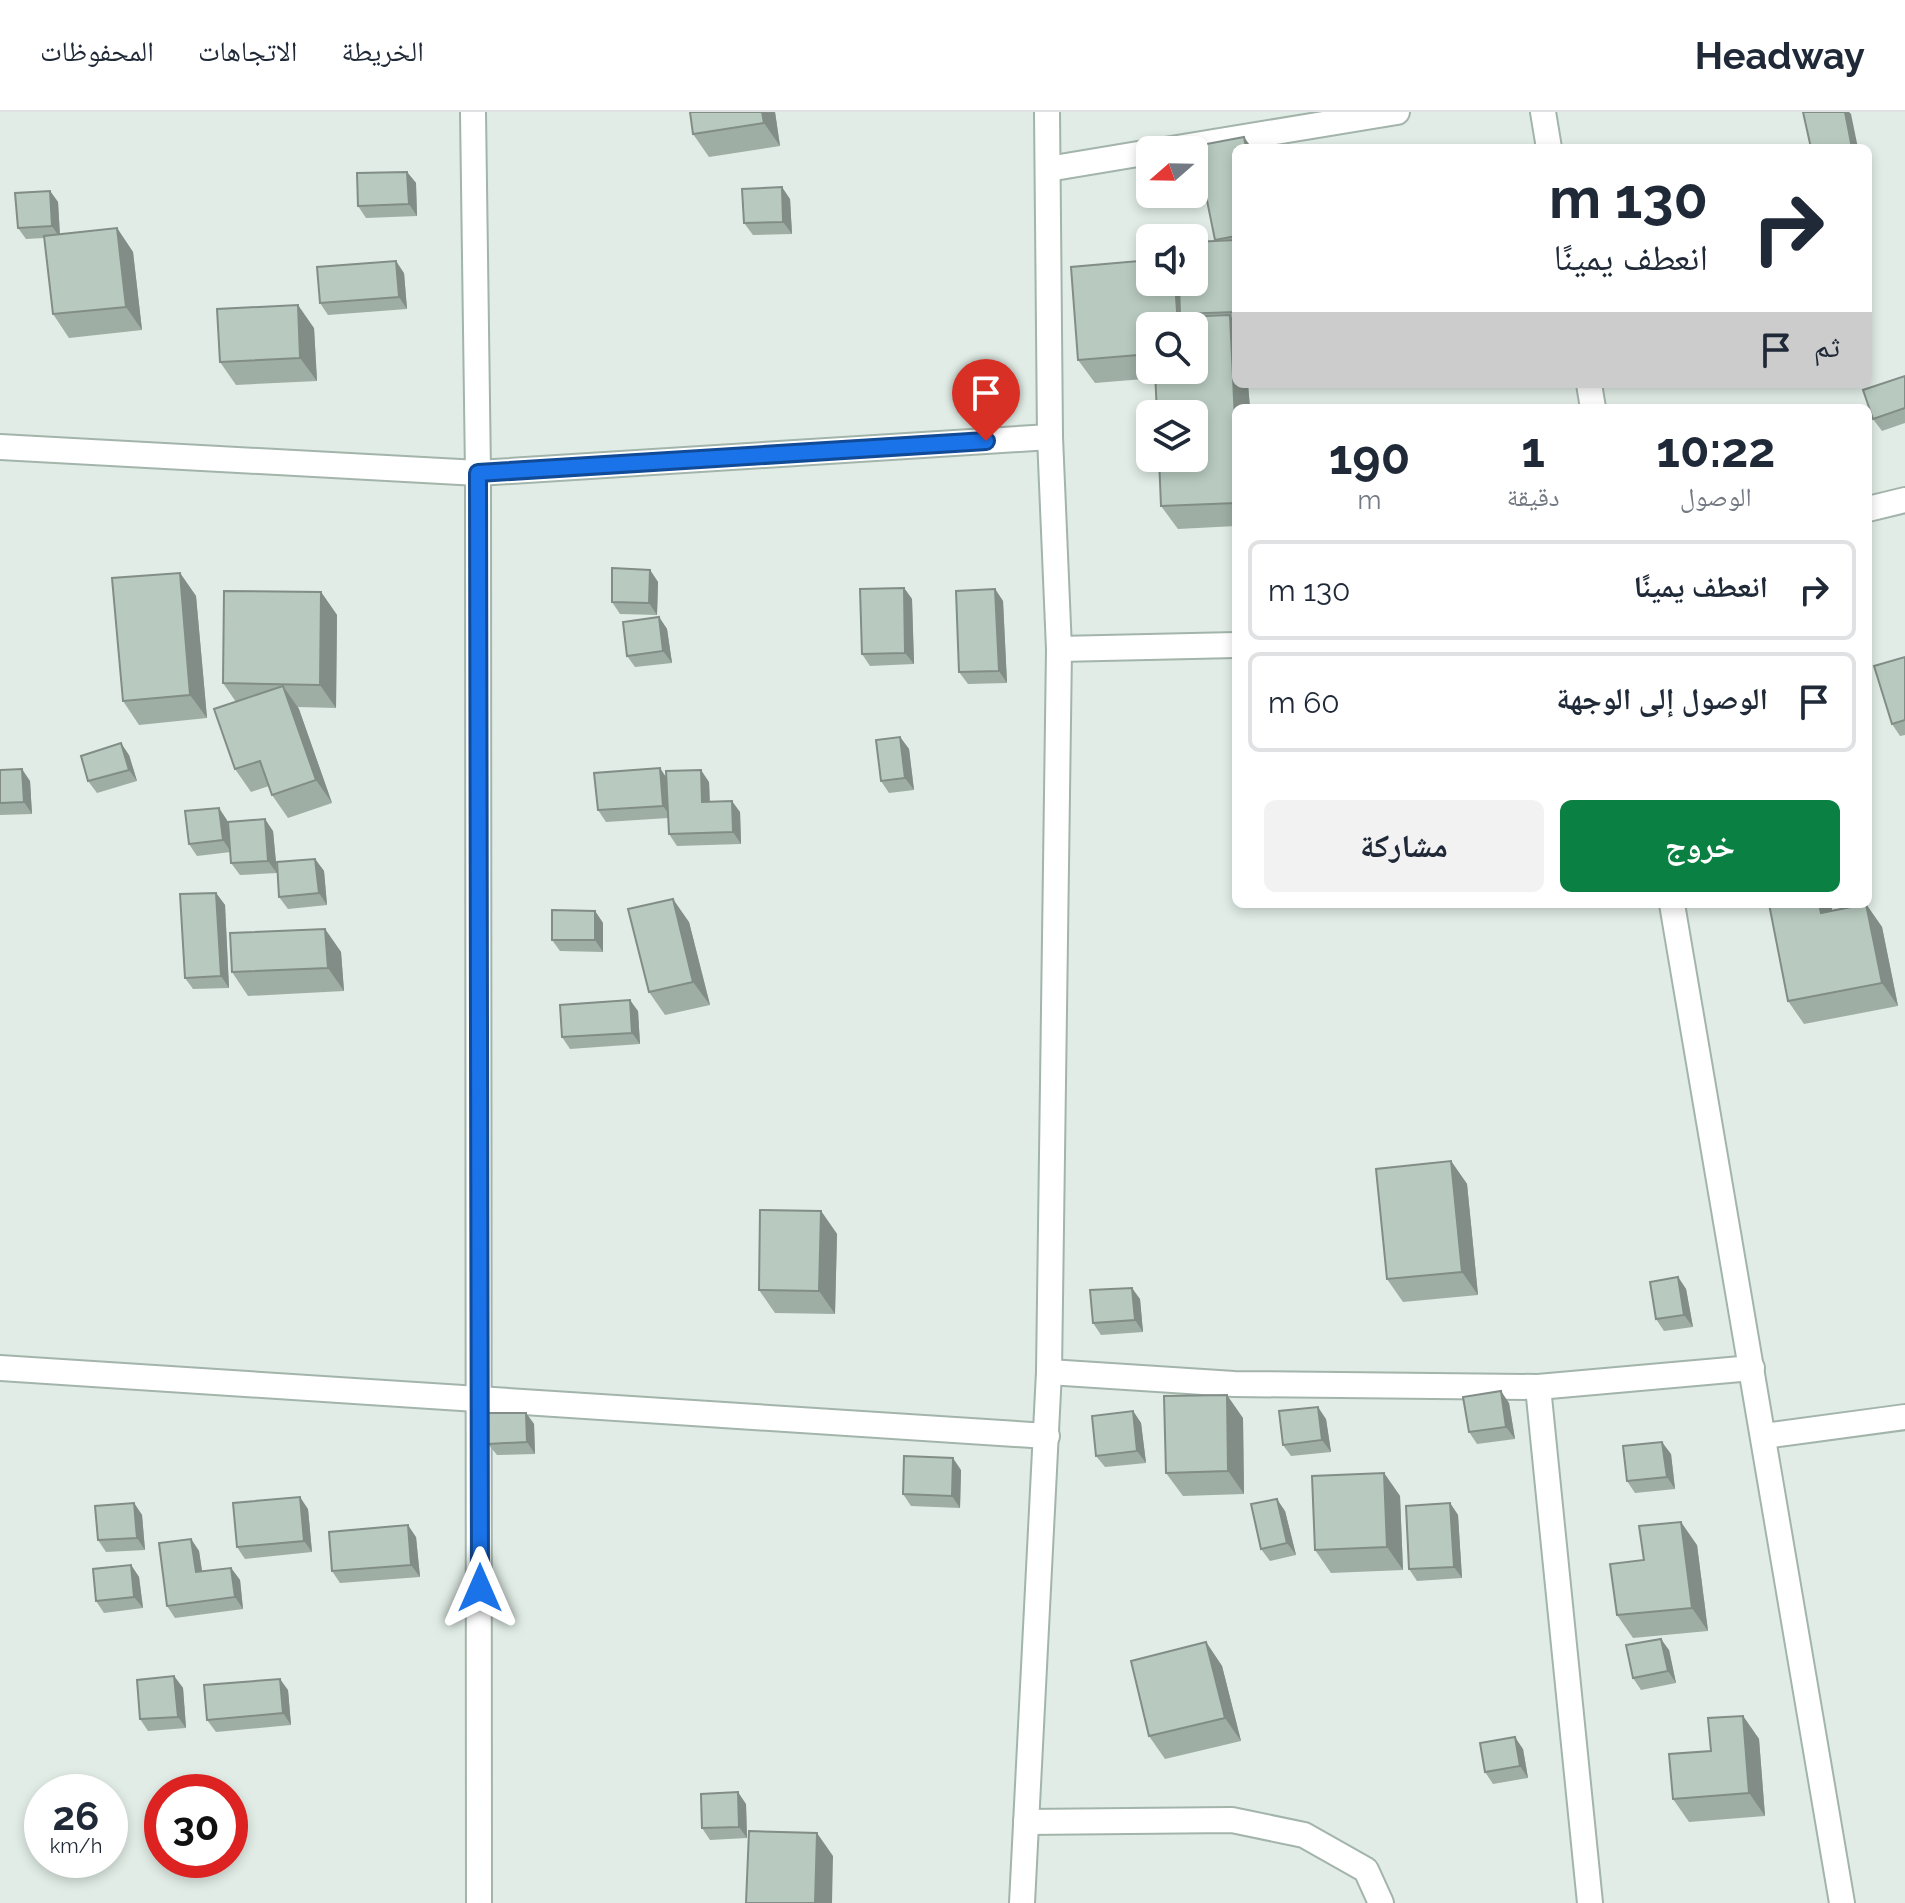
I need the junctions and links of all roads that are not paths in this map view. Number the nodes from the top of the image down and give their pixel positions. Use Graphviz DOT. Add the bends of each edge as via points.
graph roads {
  1 [pos="473,112"];
  2 [pos="1047,112"];
  3 [pos="1397,112"];
  4 [pos="1543,112"];
  5 [pos="1208,143"];
  6 [pos="1548,144"];
  7 [pos="1136,154"];
  8 [pos="1048,169"];
  9 [pos="1050,437"];
  10 [pos="0,447"];
  11 [pos="478,473"];
  12 [pos="1905,500"];
  13 [pos="1872,508"];
  14 [pos="1232,645"];
  15 [pos="1059,649"];
  16 [pos="1673,908"];
  17 [pos="0,1368"];
  18 [pos="1752,1368"];
  19 [pos="1049,1372"];
  20 [pos="1538,1387"];
  21 [pos="480,1400"];
  22 [pos="1905,1417"];
  23 [pos="1047,1436"];
  24 [pos="1764,1436"];
  25 [pos="1026,1822"];
  26 [pos="479,1903"];
  27 [pos="1022,1903"];
  28 [pos="1381,1903"];
  29 [pos="1590,1903"];
  30 [pos="1842,1903"];
  1 -- 11 [label="street"];
  2 -- 8 [label="street"];
  3 -- 5 [label="street"];
  4 -- 6 [label="street"];
  7 -- 8 [label="street"];
  8 -- 9 [label="street"];
  9 -- 11 [label="street"];
  9 -- 15 [label="street"];
  10 -- 11 [label="street"];
  11 -- 21 [label="street"];
  12 -- 13 [label="street"];
  14 -- 15 [label="street"];
  15 -- 19 [label="street"];
  16 -- 18 [label="street"];
  17 -- 21 [label="street"];
  18 -- 20 [label="street"];
  18 -- 24 [label="street"];
  19 -- 20 [label="street" via="1234,1384"];
  19 -- 23 [label="street"];
  20 -- 29 [label="street"];
  21 -- 23 [label="street"];
  21 -- 26 [label="street"];
  22 -- 24 [label="street"];
  23 -- 25 [label="street"];
  24 -- 30 [label="street"];
  25 -- 27 [label="street"];
  25 -- 28 [label="street" via="1232,1820 1304,1835 1366,1870"];
}
